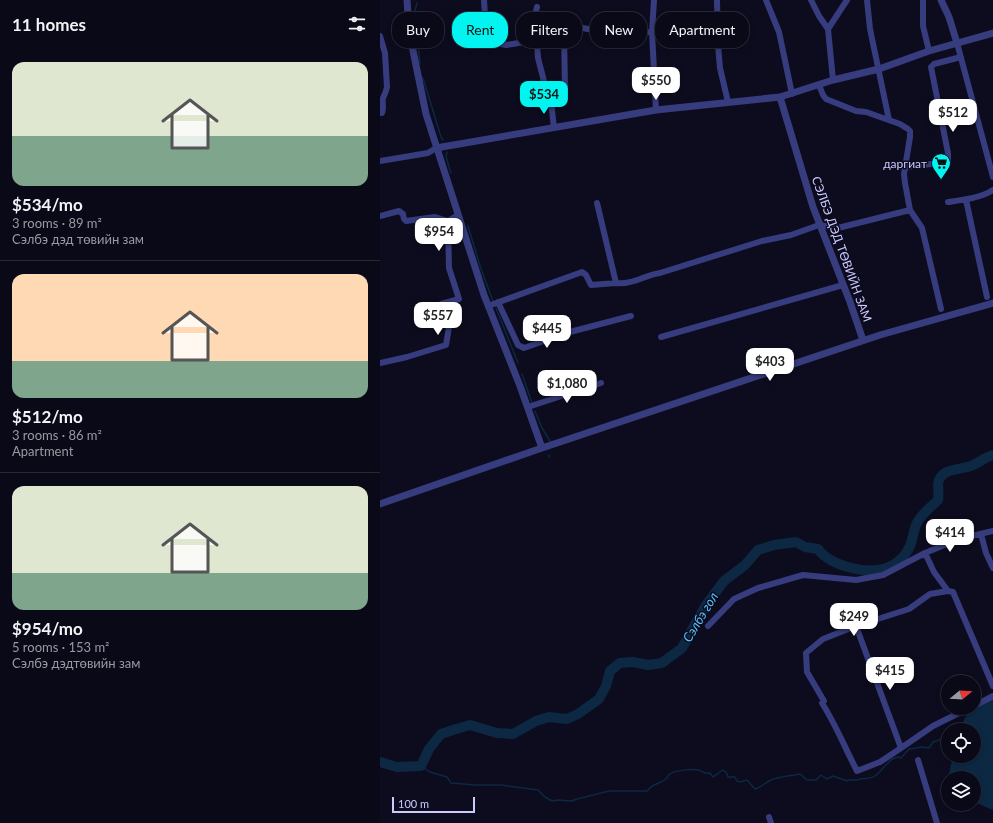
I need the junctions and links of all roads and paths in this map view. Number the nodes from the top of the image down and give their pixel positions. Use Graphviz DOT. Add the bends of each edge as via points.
graph roads {
  1 [pos="407,0"];
  2 [pos="484,0"];
  3 [pos="654,0"];
  4 [pos="717,0"];
  5 [pos="766,0"];
  6 [pos="811,0"];
  7 [pos="867,0"];
  8 [pos="923,0"];
  9 [pos="941,0"];
  10 [pos="844,1"];
  11 [pos="537,8"];
  12 [pos="536,12"];
  13 [pos="828,29"];
  14 [pos="652,32"];
  15 [pos="993,33"];
  16 [pos="380,36"];
  17 [pos="516,43"];
  18 [pos="957,44"];
  19 [pos="538,48"];
  20 [pos="929,51"];
  21 [pos="961,56"];
  22 [pos="879,68"];
  23 [pos="833,80"];
  24 [pos="819,85"];
  25 [pos="792,94"];
  26 [pos="780,97"];
  27 [pos="551,101"];
  28 [pos="728,102"];
  29 [pos="656,110"];
  30 [pos="380,113"];
  31 [pos="889,120"];
  32 [pos="554,128"];
  33 [pos="436,148"];
  34 [pos="380,161"];
  35 [pos="905,166"];
  36 [pos="993,177"];
  37 [pos="993,190"];
  38 [pos="966,200"];
  39 [pos="948,202"];
  40 [pos="597,203"];
  41 [pos="910,210"];
  42 [pos="458,215"];
  43 [pos="380,216"];
  44 [pos="448,221"];
  45 [pos="819,225"];
  46 [pos="616,283"];
  47 [pos="843,285"];
  48 [pos="987,297"];
  49 [pos="498,302"];
  50 [pos="993,303"];
  51 [pos="488,306"];
  52 [pos="940,309"];
  53 [pos="631,316"];
  54 [pos="661,337"];
  55 [pos="863,340"];
  56 [pos="380,363"];
  57 [pos="601,383"];
  58 [pos="528,408"];
  59 [pos="542,448"];
  60 [pos="380,504"];
  61 [pos="993,531"];
  62 [pos="981,534"];
  63 [pos="925,553"];
  64 [pos="993,568"];
  65 [pos="948,590"];
  66 [pos="708,626"];
  67 [pos="856,626"];
  68 [pos="993,686"];
  69 [pos="993,696"];
  70 [pos="981,702"];
  71 [pos="956,715"];
  72 [pos="901,748"];
  73 [pos="918,760"];
  74 [pos="937,823"];
  1 -- 33 [label="street" via="416,70"];
  2 -- 17 [label="street" via="489,36 495,43"];
  3 -- 14 [label="street"];
  4 -- 28 [label="street" via="720,68"];
  5 -- 25 [label="street" via="779,32"];
  6 -- 13 [label="street"];
  7 -- 22 [label="street"];
  8 -- 20 [label="street" via="923,26"];
  9 -- 18 [label="street"];
  10 -- 13 [label="street"];
  11 -- 12 [label="street"];
  13 -- 23 [label="street"];
  14 -- 27 [label="street" via="610,34 566,25 565,90"];
  14 -- 29 [label="street"];
  15 -- 18 [label="street"];
  16 -- 30 [label="street" via="385,53 387,87 383,100 384,109"];
  18 -- 20 [label="street"];
  18 -- 21 [label="street"];
  19 -- 27 [label="street" via="539,62"];
  20 -- 22 [label="street"];
  21 -- 35 [label="street" via="931,67 948,162"];
  21 -- 36 [label="street"];
  22 -- 23 [label="street"];
  22 -- 31 [label="street"];
  23 -- 24 [label="street"];
  24 -- 25 [label="street"];
  24 -- 31 [label="street" via="826,99"];
  25 -- 26 [label="street"];
  26 -- 28 [label="street"];
  26 -- 45 [label="street, СЭЛБЭ ДЭД ТӨВИЙН ЗАМ"];
  27 -- 32 [label="street"];
  28 -- 29 [label="street"];
  29 -- 32 [label="street"];
  31 -- 35 [label="street" via="910,131"];
  32 -- 33 [label="street"];
  33 -- 34 [label="street" via="428,153"];
  33 -- 42 [label="street"];
  35 -- 41 [label="street" via="904,183"];
  37 -- 38 [label="street"];
  38 -- 39 [label="street"];
  38 -- 48 [label="street"];
  40 -- 46 [label="street"];
  41 -- 45 [label="street" via="838,228"];
  41 -- 52 [label="street" via="922,228"];
  42 -- 44 [label="street"];
  42 -- 51 [label="street"];
  43 -- 44 [label="street" via="399,211 406,221 435,217"];
  44 -- 56 [label="street" via="449,268 459,299 442,304 449,328 446,345"];
  45 -- 46 [label="street" via="633,282"];
  45 -- 47 [label="street, СЭЛБЭ ДЭД ТӨВИЙН ЗАМ"];
  46 -- 49 [label="street" via="591,285 582,272"];
  47 -- 54 [label="street"];
  47 -- 55 [label="street, СЭЛБЭ ДЭД ТӨВИЙН ЗАМ"];
  49 -- 51 [label="street"];
  49 -- 53 [label="street" via="518,345 524,348 566,333"];
  50 -- 55 [label="street, СЭЛБЭ ДЭД ТӨВИЙН ЗАМ"];
  51 -- 58 [label="street"];
  55 -- 59 [label="street, СЭЛБЭ ДЭД ТӨВИЙН ЗАМ"];
  57 -- 58 [label="street"];
  58 -- 59 [label="street"];
  59 -- 60 [label="street, СЭЛБЭ ДЭД ТӨВИЙН ЗАМ"];
  61 -- 62 [label="street"];
  62 -- 63 [label="street" via="959,539"];
  62 -- 64 [label="street"];
  63 -- 65 [label="street" via="934,572"];
  63 -- 66 [label="street" via="883,575 856,580 803,575 758,588 734,599"];
  65 -- 67 [label="street" via="930,594 908,610"];
  65 -- 68 [label="street" via="953,592"];
  67 -- 72 [label="street"];
  67 -- 72 [label="street" via="823,639 806,654 807,672 824,701 822,703 857,771 880,762"];
  69 -- 70 [label="street"];
  71 -- 72 [label="street" via="933,726"];
  73 -- 74 [label="street"];
}
